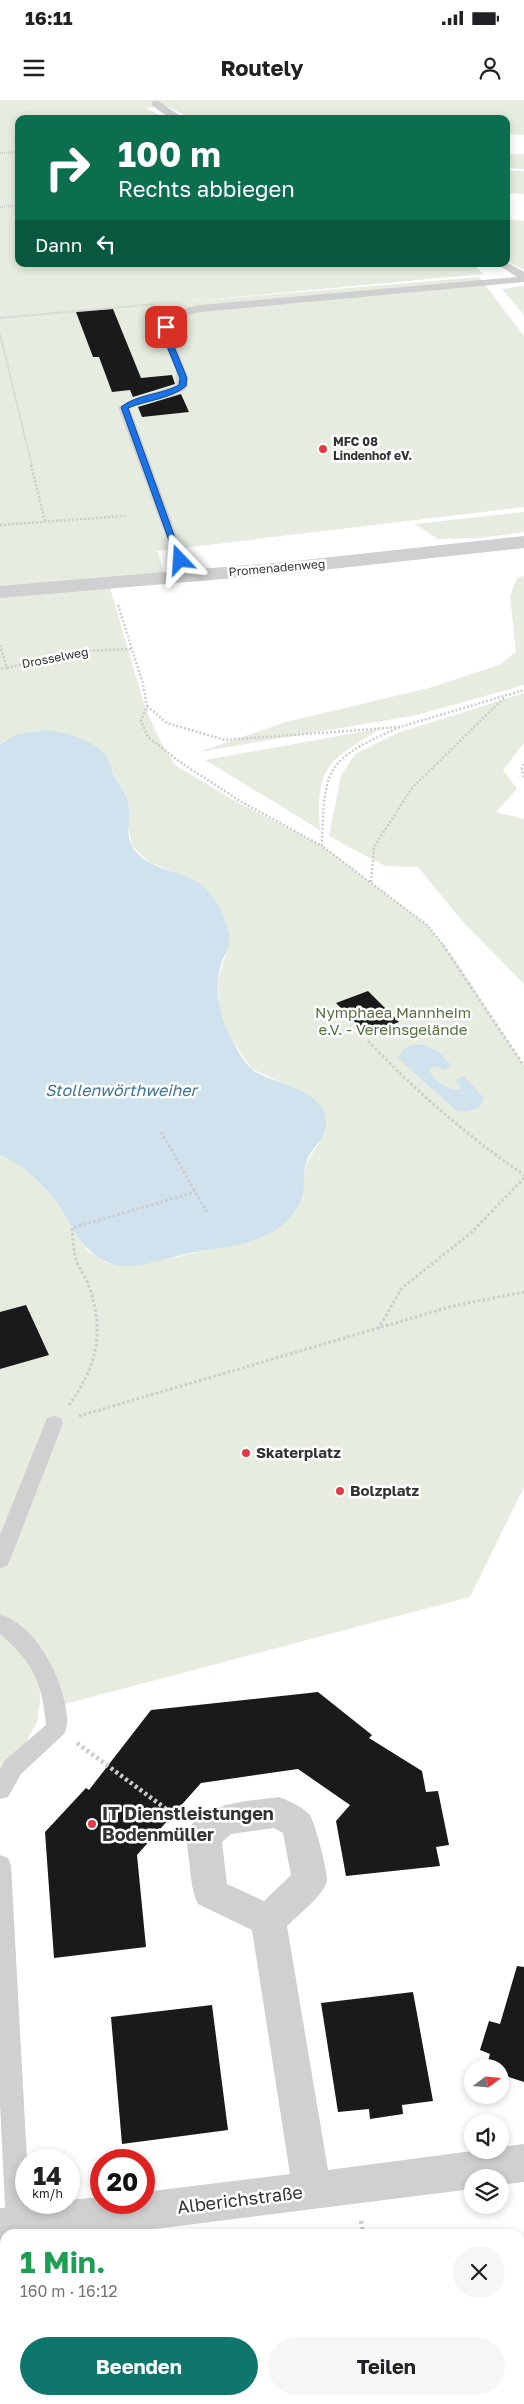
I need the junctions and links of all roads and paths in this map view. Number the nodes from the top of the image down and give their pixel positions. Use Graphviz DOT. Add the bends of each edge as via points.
graph roads {
  1 [pos="155,103"];
  2 [pos="172,115"];
  3 [pos="15,152"];
  4 [pos="0,153"];
  5 [pos="15,206"];
  6 [pos="0,207"];
  7 [pos="507,267"];
  8 [pos="524,277"];
  9 [pos="0,334"];
  10 [pos="125,516"];
  11 [pos="45,521"];
  12 [pos="0,526"];
  13 [pos="524,542"];
  14 [pos="186,577"];
  15 [pos="111,583"];
  16 [pos="0,592"];
  17 [pos="0,645"];
  18 [pos="133,648"];
  19 [pos="7,668"];
  20 [pos="0,669"];
  21 [pos="524,690"];
  22 [pos="505,697"];
  23 [pos="147,706"];
  24 [pos="400,727"];
  25 [pos="524,764"];
  26 [pos="524,779"];
  27 [pos="322,846"];
  28 [pos="371,882"];
  29 [pos="368,1041"];
  30 [pos="524,1066"];
  31 [pos="161,1132"];
  32 [pos="524,1177"];
  33 [pos="195,1192"];
  34 [pos="208,1214"];
  35 [pos="524,1292"];
  36 [pos="378,1330"];
  37 [pos="54,1423"];
  38 [pos="0,1560"];
  39 [pos="0,1622"];
  40 [pos="57,1728"];
  41 [pos="6,1768"];
  42 [pos="0,1790"];
  43 [pos="204,1836"];
  44 [pos="0,1865"];
  45 [pos="268,1920"];
  46 [pos="524,2163"];
  47 [pos="312,2192"];
  48 [pos="6,2228"];
  1 -- 2 [label="lane"];
  3 -- 4 [label="path"];
  5 -- 6 [label="path"];
  7 -- 8 [label="lane"];
  8 -- 14 [label="lane" via="217,307 192,310 174,317 165,332 181,370 183,386 124,407"];
  9 -- 11 [label="path"];
  10 -- 11 [label="path"];
  11 -- 12 [label="path"];
  13 -- 14 [label="street, Promenadenweg"];
  14 -- 15 [label="street, Promenadenweg"];
  15 -- 16 [label="street, Promenadenweg"];
  15 -- 18 [label="path"];
  17 -- 19 [label="path, Drosselweg"];
  18 -- 19 [label="path, Drosselweg" via="77,651"];
  18 -- 23 [label="path"];
  19 -- 20 [label="path, Drosselweg"];
  21 -- 22 [label="path"];
  22 -- 24 [label="path"];
  22 -- 28 [label="path" via="412,788 374,848"];
  23 -- 24 [label="path" via="167,723 225,740"];
  23 -- 27 [label="path" via="140,721 148,737 240,801"];
  24 -- 27 [label="path" via="339,760 328,782"];
  25 -- 26 [label="path"];
  27 -- 28 [label="path"];
  28 -- 30 [label="path" via="427,925 453,957"];
  29 -- 32 [label="path" via="413,1088"];
  31 -- 33 [label="path"];
  32 -- 36 [label="path" via="472,1232 402,1288"];
  33 -- 34 [label="path"];
  33 -- 37 [label="path" via="72,1228 75,1255 94,1305 96,1352 92,1371 81,1390"];
  35 -- 36 [label="path" via="453,1306"];
  36 -- 37 [label="path"];
  37 -- 38 [label="lane"];
  39 -- 40 [label="lane" via="32,1650 48,1675"];
  40 -- 41 [label="lane"];
  40 -- 43 [label="path"];
  41 -- 42 [label="lane"];
  43 -- 45 [label="street" via="210,1893"];
  43 -- 45 [label="street" via="223,1820 279,1812 298,1825 310,1880"];
  44 -- 48 [label="lane"];
  45 -- 47 [label="street, Alberichstraße"];
  46 -- 47 [label="street, Alberichstraße"];
  47 -- 48 [label="street, Alberichstraße"];
}
